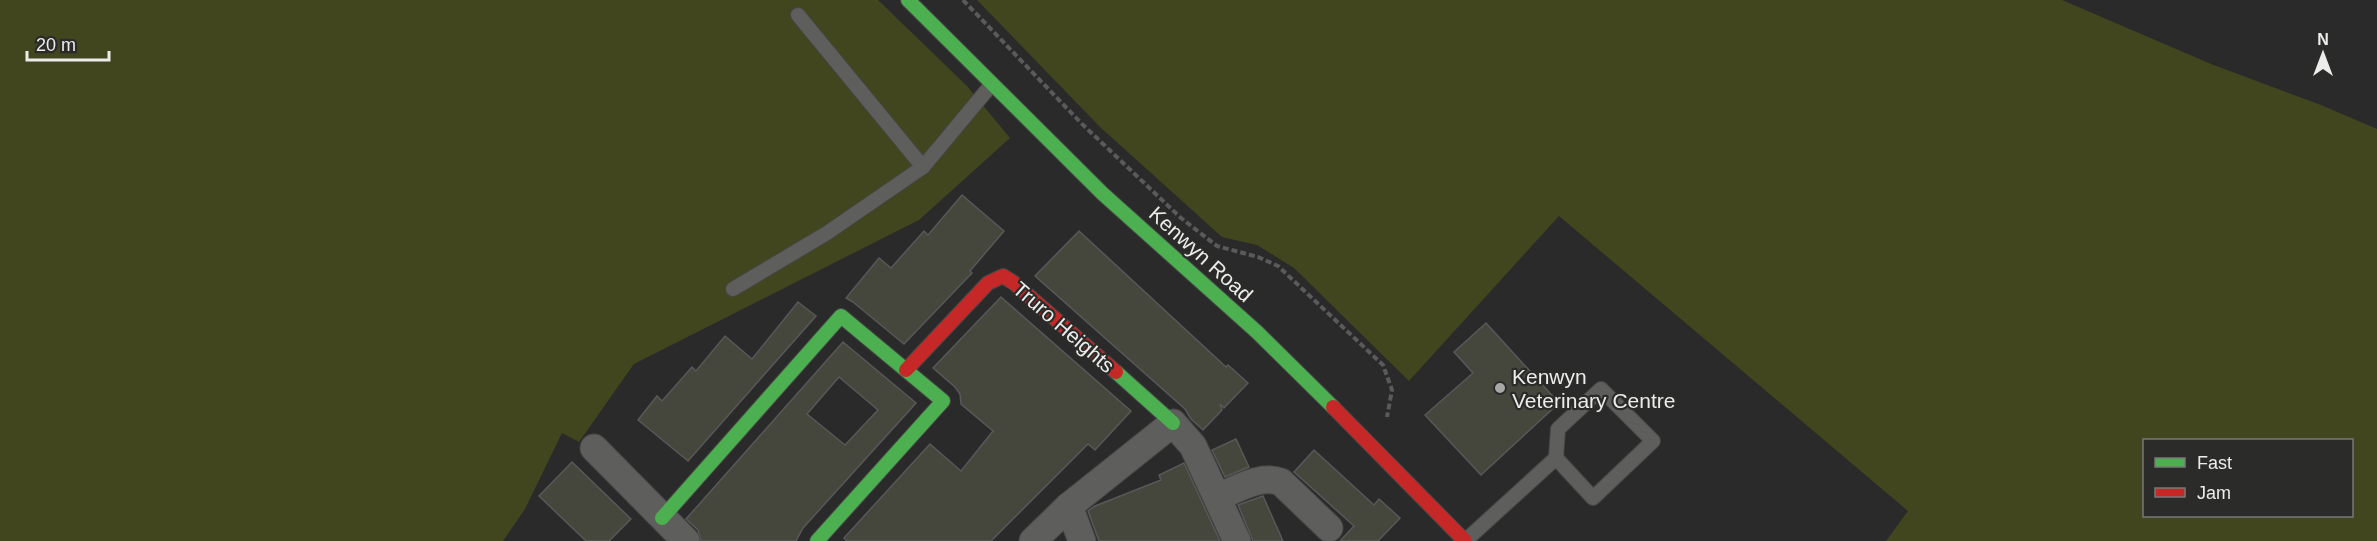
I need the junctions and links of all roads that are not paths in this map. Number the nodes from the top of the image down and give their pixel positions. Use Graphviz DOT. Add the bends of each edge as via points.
graph roads {
  1 [pos="908,0"];
  2 [pos="798,15"];
  3 [pos="992,84"];
  4 [pos="923,167"];
  5 [pos="733,289"];
  6 [pos="906,370"];
  7 [pos="1173,423"];
  8 [pos="594,448"];
  9 [pos="1556,458"];
  10 [pos="1218,498"];
  11 [pos="1069,506"];
  12 [pos="662,518"];
  13 [pos="1329,528"];
  14 [pos="1040,539"];
  15 [pos="686,541"];
  16 [pos="817,541"];
  17 [pos="1082,541"];
  18 [pos="1237,541"];
  19 [pos="1465,541"];
  1 -- 3 [label="street, Kenwyn Road"];
  2 -- 4 [label="lane"];
  3 -- 4 [label="lane"];
  3 -- 19 [label="street, Kenwyn Road" via="1103,194 1257,332"];
  4 -- 5 [label="lane" via="827,233"];
  6 -- 7 [label="street, Truro Heights" via="988,283 1003,276"];
  6 -- 12 [label="street" via="841,316"];
  6 -- 16 [label="street" via="943,401"];
  7 -- 10 [label="street, Truro Heights" via="1193,446"];
  7 -- 11 [label="street"];
  8 -- 12 [label="street"];
  9 -- 9 [label="lane" via="1558,429 1601,389 1653,441 1593,498"];
  9 -- 19 [label="lane"];
  10 -- 13 [label="street" via="1272,478"];
  10 -- 18 [label="street, Truro Heights"];
  11 -- 14 [label="street"];
  11 -- 17 [label="street"];
  12 -- 15 [label="street"];
}
